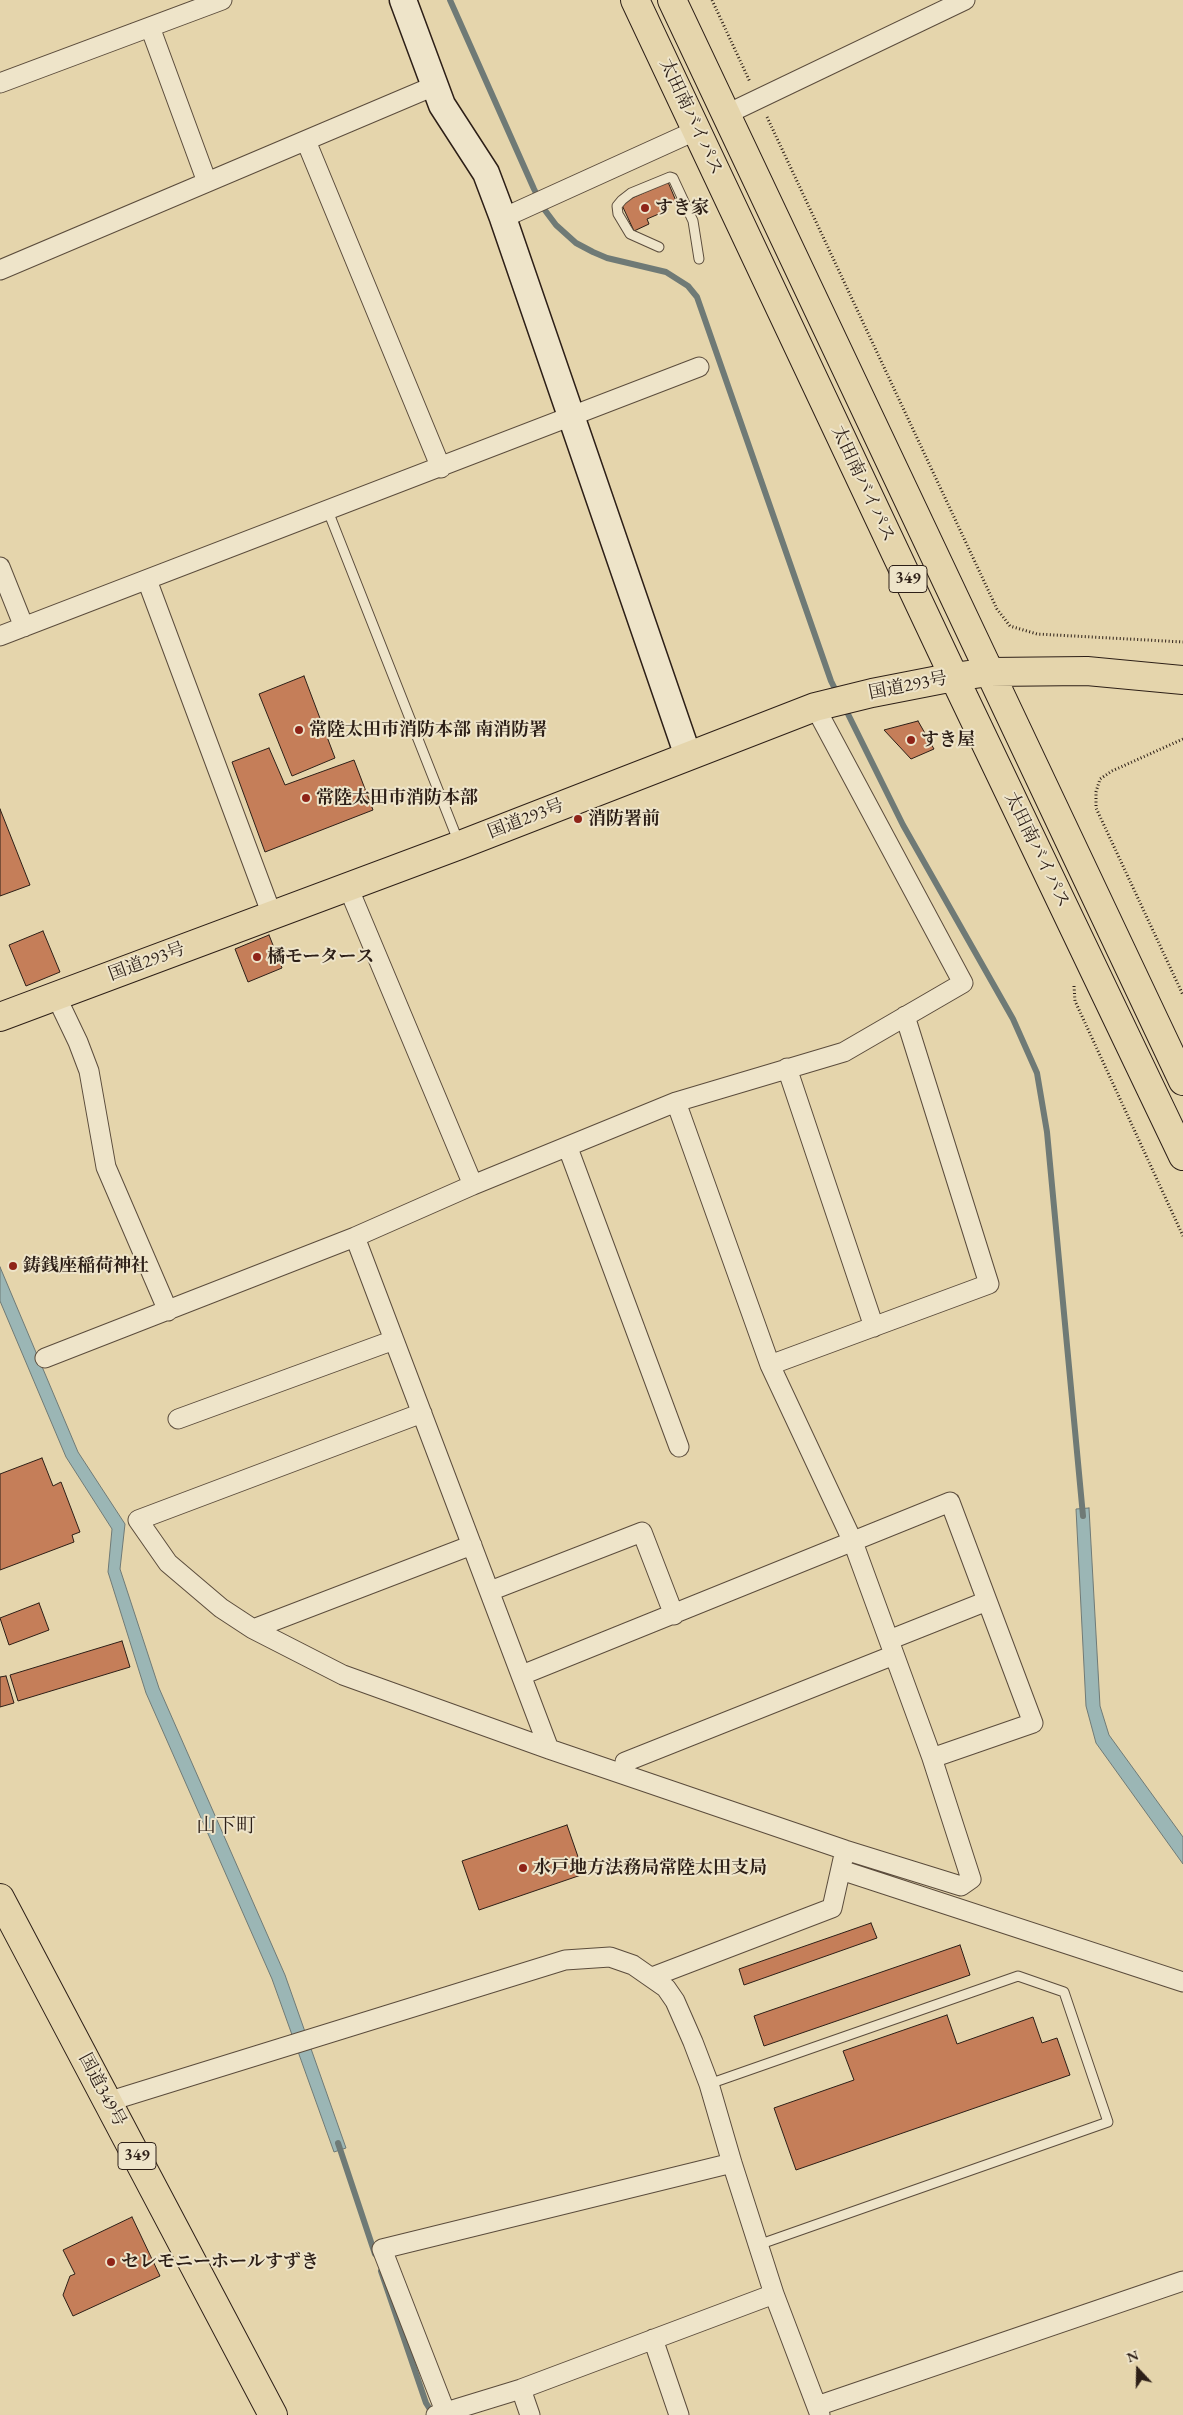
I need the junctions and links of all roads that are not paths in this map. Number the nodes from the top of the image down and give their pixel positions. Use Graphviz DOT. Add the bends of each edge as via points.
graph roads {
  1 [pos="222,0"];
  2 [pos="403,0"];
  3 [pos="635,0"];
  4 [pos="672,0"];
  5 [pos="965,0"];
  6 [pos="150,27"];
  7 [pos="0,83"];
  8 [pos="434,86"];
  9 [pos="727,114"];
  10 [pos="697,130"];
  11 [pos="306,141"];
  12 [pos="207,182"];
  13 [pos="504,218"];
  14 [pos="659,247"];
  15 [pos="699,259"];
  16 [pos="0,270"];
  17 [pos="700,367"];
  18 [pos="571,418"];
  19 [pos="440,468"];
  20 [pos="328,511"];
  21 [pos="0,566"];
  22 [pos="147,580"];
  23 [pos="24,627"];
  24 [pos="0,636"];
  25 [pos="989,672"];
  26 [pos="954,677"];
  27 [pos="1183,680"];
  28 [pos="815,707"];
  29 [pos="688,756"];
  30 [pos="460,845"];
  31 [pos="348,887"];
  32 [pos="272,915"];
  33 [pos="56,996"];
  34 [pos="0,1016"];
  35 [pos="905,1016"];
  36 [pos="788,1068"];
  37 [pos="1183,1081"];
  38 [pos="676,1102"];
  39 [pos="568,1148"];
  40 [pos="1183,1156"];
  41 [pos="473,1185"];
  42 [pos="355,1238"];
  43 [pos="168,1311"];
  44 [pos="874,1327"];
  45 [pos="394,1340"];
  46 [pos="45,1358"];
  47 [pos="770,1365"];
  48 [pos="422,1413"];
  49 [pos="178,1419"];
  50 [pos="679,1447"];
  51 [pos="853,1542"];
  52 [pos="472,1546"];
  53 [pos="490,1590"];
  54 [pos="987,1601"];
  55 [pos="674,1615"];
  56 [pos="253,1629"];
  57 [pos="891,1648"];
  58 [pos="522,1675"];
  59 [pos="549,1749"];
  60 [pos="932,1758"];
  61 [pos="624,1774"];
  62 [pos="845,1850"];
  63 [pos="841,1870"];
  64 [pos="0,1898"];
  65 [pos="652,1977"];
  66 [pos="1183,1982"];
  67 [pos="709,2084"];
  68 [pos="108,2102"];
  69 [pos="732,2162"];
  70 [pos="758,2245"];
  71 [pos="1183,2281"];
  72 [pos="774,2294"];
  73 [pos="653,2339"];
  74 [pos="521,2388"];
  75 [pos="819,2410"];
  76 [pos="440,2413"];
  77 [pos="273,2415"];
  78 [pos="530,2415"];
  79 [pos="679,2415"];
  1 -- 6 [label="street"];
  2 -- 8 [label="street"];
  3 -- 10 [label="highway, 太田南バイパス / 349"];
  4 -- 9 [label="highway, 太田南バイパス / 349"];
  5 -- 9 [label="street"];
  6 -- 7 [label="street"];
  6 -- 12 [label="street"];
  8 -- 11 [label="street"];
  8 -- 13 [label="street" via="442,105 486,173"];
  9 -- 25 [label="highway, 太田南バイパス / 349"];
  10 -- 13 [label="street"];
  10 -- 26 [label="highway, 太田南バイパス / 349"];
  11 -- 12 [label="street"];
  11 -- 19 [label="street"];
  12 -- 16 [label="street"];
  13 -- 18 [label="street"];
  14 -- 15 [label="lane" via="630,234 617,206 631,193 670,177 674,178 692,222"];
  17 -- 18 [label="street"];
  18 -- 19 [label="street"];
  18 -- 29 [label="street"];
  19 -- 20 [label="street"];
  20 -- 22 [label="street"];
  20 -- 30 [label="lane"];
  21 -- 23 [label="street"];
  22 -- 23 [label="street"];
  22 -- 32 [label="street"];
  23 -- 24 [label="street"];
  25 -- 26 [label="highway, 国道293号"];
  25 -- 27 [label="highway, 国道293号" via="1086,671"];
  25 -- 37 [label="highway, 太田南バイパス / 349"];
  26 -- 28 [label="highway, 国道293号" via="872,692"];
  26 -- 40 [label="highway, 太田南バイパス / 349"];
  28 -- 29 [label="highway, 国道293号"];
  28 -- 35 [label="street" via="964,983"];
  29 -- 30 [label="highway, 国道293号"];
  30 -- 31 [label="highway, 国道293号"];
  31 -- 32 [label="highway, 国道293号"];
  31 -- 41 [label="street"];
  32 -- 33 [label="highway, 国道293号"];
  33 -- 34 [label="highway, 国道293号"];
  33 -- 43 [label="street" via="89,1071 106,1167"];
  35 -- 36 [label="street" via="844,1052"];
  35 -- 44 [label="street" via="989,1284"];
  36 -- 38 [label="street"];
  36 -- 44 [label="street"];
  38 -- 39 [label="street"];
  38 -- 47 [label="street"];
  39 -- 41 [label="street"];
  39 -- 50 [label="street"];
  41 -- 42 [label="street"];
  42 -- 43 [label="street"];
  42 -- 45 [label="street"];
  43 -- 46 [label="street"];
  44 -- 47 [label="street"];
  45 -- 48 [label="street"];
  45 -- 49 [label="street"];
  47 -- 51 [label="street"];
  48 -- 52 [label="street"];
  48 -- 56 [label="street" via="138,1520 168,1563 221,1608"];
  51 -- 54 [label="street" via="950,1502"];
  51 -- 55 [label="street"];
  51 -- 57 [label="street"];
  52 -- 53 [label="street"];
  52 -- 56 [label="street"];
  53 -- 55 [label="street" via="642,1532"];
  53 -- 58 [label="street"];
  54 -- 57 [label="street"];
  54 -- 60 [label="street" via="1033,1723"];
  55 -- 58 [label="street"];
  56 -- 59 [label="street" via="343,1675"];
  57 -- 60 [label="street"];
  57 -- 61 [label="street" via="625,1762"];
  58 -- 59 [label="street"];
  59 -- 61 [label="street"];
  60 -- 62 [label="street" via="971,1879 960,1886"];
  61 -- 62 [label="street"];
  62 -- 63 [label="street"];
  63 -- 65 [label="street" via="832,1908"];
  63 -- 66 [label="street"];
  64 -- 68 [label="highway, 国道349号 / 349"];
  65 -- 67 [label="street" via="675,2001"];
  65 -- 68 [label="street" via="633,1965 610,1957 565,1960"];
  67 -- 69 [label="street"];
  67 -- 70 [label="lane" via="1018,1976 1064,1992 1108,2122"];
  68 -- 77 [label="highway, 国道349号 / 349"];
  69 -- 70 [label="street"];
  69 -- 76 [label="street" via="382,2249"];
  70 -- 72 [label="street"];
  71 -- 75 [label="street"];
  72 -- 73 [label="street"];
  72 -- 75 [label="street"];
  73 -- 74 [label="street"];
  73 -- 79 [label="street"];
  74 -- 76 [label="street"];
  74 -- 78 [label="street"];
}
